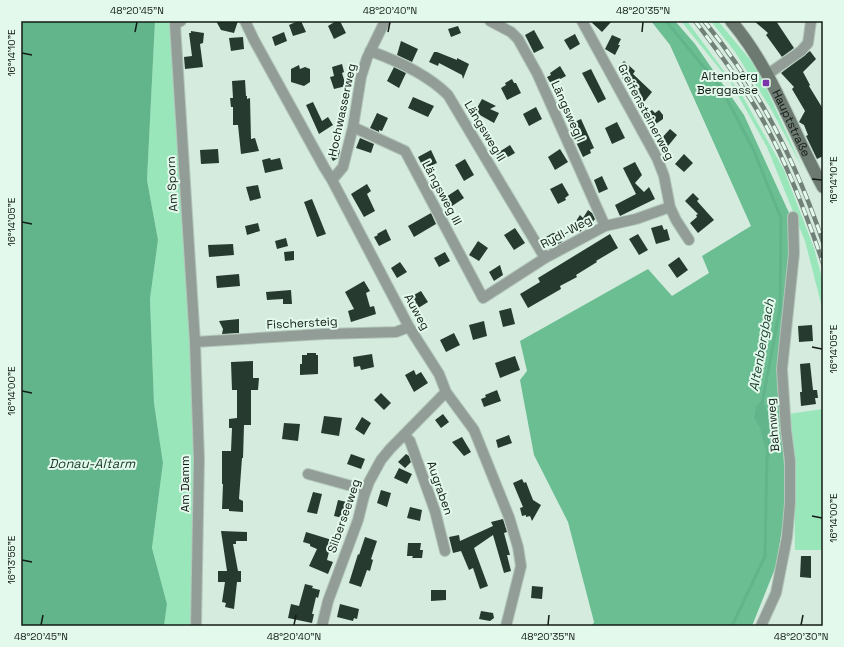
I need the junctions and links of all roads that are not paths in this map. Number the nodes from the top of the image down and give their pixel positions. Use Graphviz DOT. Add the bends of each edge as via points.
graph roads {
  1 [pos="245,21"];
  2 [pos="385,21"];
  3 [pos="490,21"];
  4 [pos="582,21"];
  5 [pos="731,21"];
  6 [pos="811,21"];
  7 [pos="178,22"];
  8 [pos="370,51"];
  9 [pos="768,74"];
  10 [pos="353,127"];
  11 [pos="332,180"];
  12 [pos="823,187"];
  13 [pos="670,207"];
  14 [pos="793,217"];
  15 [pos="605,226"];
  16 [pos="689,240"];
  17 [pos="545,258"];
  18 [pos="483,298"];
  19 [pos="409,327"];
  20 [pos="195,342"];
  21 [pos="446,392"];
  22 [pos="404,435"];
  23 [pos="308,474"];
  24 [pos="366,490"];
  25 [pos="445,551"];
  26 [pos="196,626"];
  27 [pos="322,626"];
  28 [pos="506,626"];
  29 [pos="761,626"];
  1 -- 11 [label="street, Auweg"];
  2 -- 8 [label="street, Hochwasserweg"];
  3 -- 15 [label="street, Längsweg I" via="511,32 522,46 537,73"];
  4 -- 13 [label="street, Greifensteinerweg" via="657,158 664,176"];
  5 -- 9 [label="main road, Hauptstraße"];
  6 -- 9 [label="street" via="808,43 801,51"];
  7 -- 20 [label="street, Am Sporn"];
  8 -- 10 [label="street, Hochwasserweg" via="361,77"];
  8 -- 17 [label="street, Längsweg II" via="388,57 426,77 448,95"];
  9 -- 12 [label="main road, Hauptstraße" via="808,161"];
  10 -- 11 [label="street, Hochwasserweg" via="344,166"];
  10 -- 18 [label="street, Längsweg III" via="405,151"];
  11 -- 19 [label="street, Auweg"];
  13 -- 15 [label="street, Rydl-Weg"];
  13 -- 16 [label="street, Greifensteinerweg"];
  14 -- 29 [label="street, Bahnweg" via="794,254 782,369 790,461 790,503 787,537 776,593"];
  15 -- 17 [label="street, Rydl-Weg"];
  17 -- 18 [label="street, Rydl-Weg"];
  19 -- 20 [label="street, Fischersteig" via="396,332"];
  19 -- 21 [label="street, Auweg" via="439,374"];
  20 -- 26 [label="street, Am Damm" via="199,459"];
  21 -- 22 [label="street, Silberseeweg"];
  21 -- 28 [label="street, Auweg" via="474,430 509,517 518,547 521,566"];
  22 -- 24 [label="street, Silberseeweg" via="381,460"];
  22 -- 25 [label="street, Augraben" via="410,441 435,511"];
  23 -- 24 [label="street"];
  24 -- 27 [label="street, Silberseeweg"];
}
